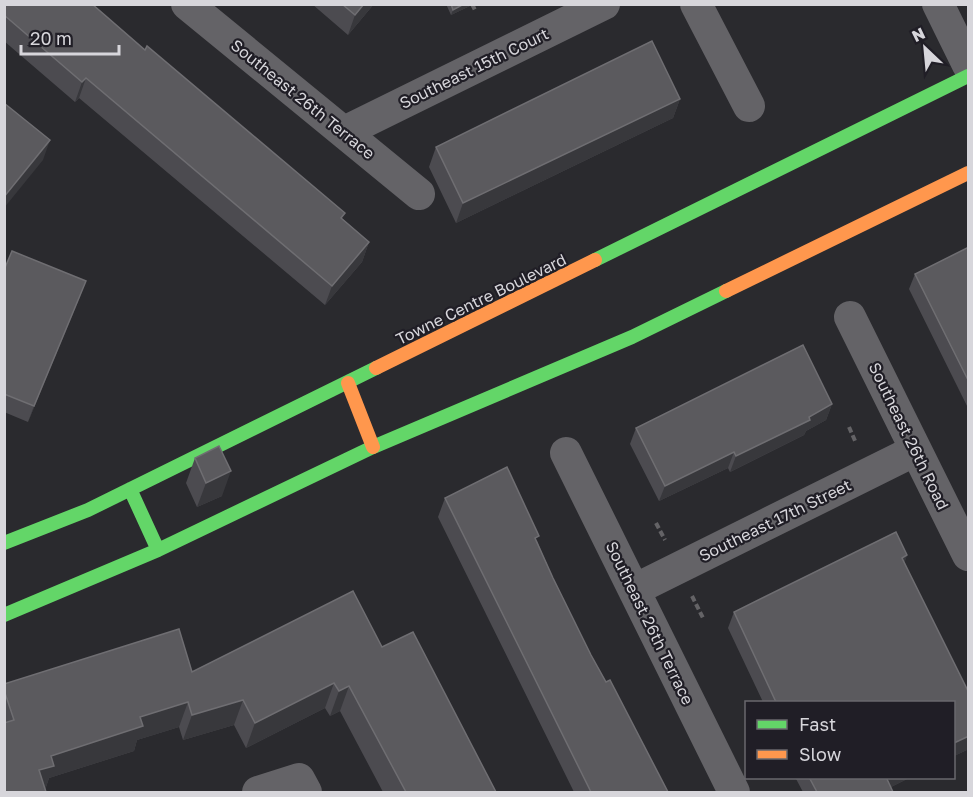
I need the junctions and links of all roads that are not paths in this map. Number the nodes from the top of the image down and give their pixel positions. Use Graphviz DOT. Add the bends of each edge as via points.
graph roads {
  1 [pos="187,4"];
  2 [pos="604,4"];
  3 [pos="696,4"];
  4 [pos="938,4"];
  5 [pos="969,65"];
  6 [pos="969,76"];
  7 [pos="749,106"];
  8 [pos="344,132"];
  9 [pos="969,173"];
  10 [pos="419,194"];
  11 [pos="850,317"];
  12 [pos="348,383"];
  13 [pos="373,447"];
  14 [pos="916,450"];
  15 [pos="566,453"];
  16 [pos="130,489"];
  17 [pos="4,543"];
  18 [pos="966,543"];
  19 [pos="158,550"];
  20 [pos="634,590"];
  21 [pos="4,615"];
  22 [pos="258,792"];
  23 [pos="306,792"];
  24 [pos="734,792"];
  1 -- 8 [label="street, Southeast 26th Terrace"];
  2 -- 8 [label="street, Southeast 15th Court"];
  3 -- 7 [label="street"];
  4 -- 5 [label="street"];
  6 -- 12 [label="street, Towne Centre Boulevard"];
  8 -- 10 [label="street, Southeast 26th Terrace"];
  9 -- 13 [label="street" via="632,337"];
  11 -- 14 [label="street, Southeast 26th Road"];
  12 -- 13 [label="street"];
  12 -- 16 [label="street, Towne Centre Boulevard"];
  13 -- 19 [label="street"];
  14 -- 18 [label="street, Southeast 26th Road"];
  14 -- 20 [label="street, Southeast 17th Street"];
  15 -- 20 [label="street, Southeast 26th Terrace"];
  16 -- 17 [label="street, Towne Centre Boulevard"];
  16 -- 19 [label="street"];
  19 -- 21 [label="street"];
  20 -- 24 [label="street, Southeast 26th Terrace"];
  22 -- 23 [label="street" via="299,779"];
}
